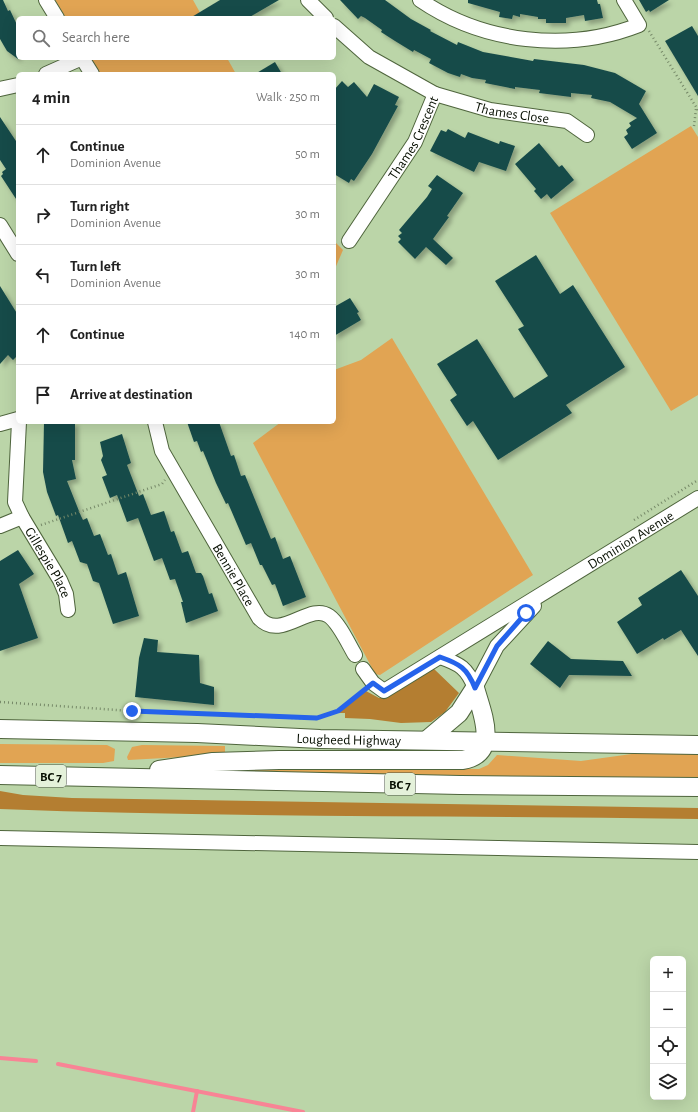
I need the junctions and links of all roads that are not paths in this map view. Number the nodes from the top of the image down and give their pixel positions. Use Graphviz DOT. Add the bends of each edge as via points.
graph roads {
  1 [pos="46,0"];
  2 [pos="308,0"];
  3 [pos="420,0"];
  4 [pos="624,0"];
  5 [pos="56,16"];
  6 [pos="323,16"];
  7 [pos="336,28"];
  8 [pos="78,60"];
  9 [pos="83,60"];
  10 [pos="50,72"];
  11 [pos="91,72"];
  12 [pos="16,85"];
  13 [pos="0,89"];
  14 [pos="435,94"];
  15 [pos="587,135"];
  16 [pos="0,225"];
  17 [pos="349,241"];
  18 [pos="5,244"];
  19 [pos="16,252"];
  20 [pos="16,420"];
  21 [pos="0,424"];
  22 [pos="19,424"];
  23 [pos="155,424"];
  24 [pos="698,498"];
  25 [pos="26,523"];
  26 [pos="0,526"];
  27 [pos="564,581"];
  28 [pos="68,610"];
  29 [pos="355,655"];
  30 [pos="440,657"];
  31 [pos="363,670"];
  32 [pos="475,688"];
  33 [pos="0,730"];
  34 [pos="427,740"];
  35 [pos="485,741"];
  36 [pos="698,745"];
  37 [pos="0,775"];
  38 [pos="102,778"];
  39 [pos="698,787"];
  40 [pos="0,838"];
  41 [pos="698,852"];
  1 -- 5 [label="street"];
  2 -- 6 [label="street, Thames Crescent"];
  3 -- 4 [label="street" via="448,16 493,33 544,41 573,41 605,36 639,25"];
  7 -- 14 [label="street, Thames Crescent" via="369,57"];
  8 -- 10 [label="street"];
  9 -- 11 [label="street"];
  12 -- 13 [label="street"];
  14 -- 15 [label="street, Thames Close" via="490,110 568,120"];
  14 -- 17 [label="street, Thames Crescent" via="415,142"];
  16 -- 18 [label="street"];
  18 -- 19 [label="street"];
  20 -- 21 [label="street"];
  22 -- 25 [label="street, Gillespie Place" via="15,502"];
  23 -- 29 [label="street, Bennie Place" via="162,451 172,470 262,622 280,626 316,614 328,615 334,620"];
  24 -- 27 [label="street, Dominion Avenue"];
  25 -- 26 [label="street"];
  25 -- 28 [label="street, Gillespie Place" via="60,580 66,594"];
  27 -- 30 [label="street, Dominion Avenue"];
  27 -- 32 [label="street, Dominion Avenue" via="526,613 497,646"];
  30 -- 31 [label="street, Dominion Avenue" via="378,687"];
  30 -- 32 [label="street" via="464,668"];
  32 -- 34 [label="main road" via="458,713"];
  32 -- 35 [label="main road" via="484,718"];
  33 -- 34 [label="main road, Lougheed Highway"];
  34 -- 35 [label="main road, Lougheed Highway"];
  35 -- 36 [label="main road, Lougheed Highway"];
  35 -- 38 [label="main road" via="479,753 463,760 213,762"];
  37 -- 38 [label="main road, BC 7"];
  38 -- 39 [label="main road, BC 7"];
  40 -- 41 [label="street"];
}
